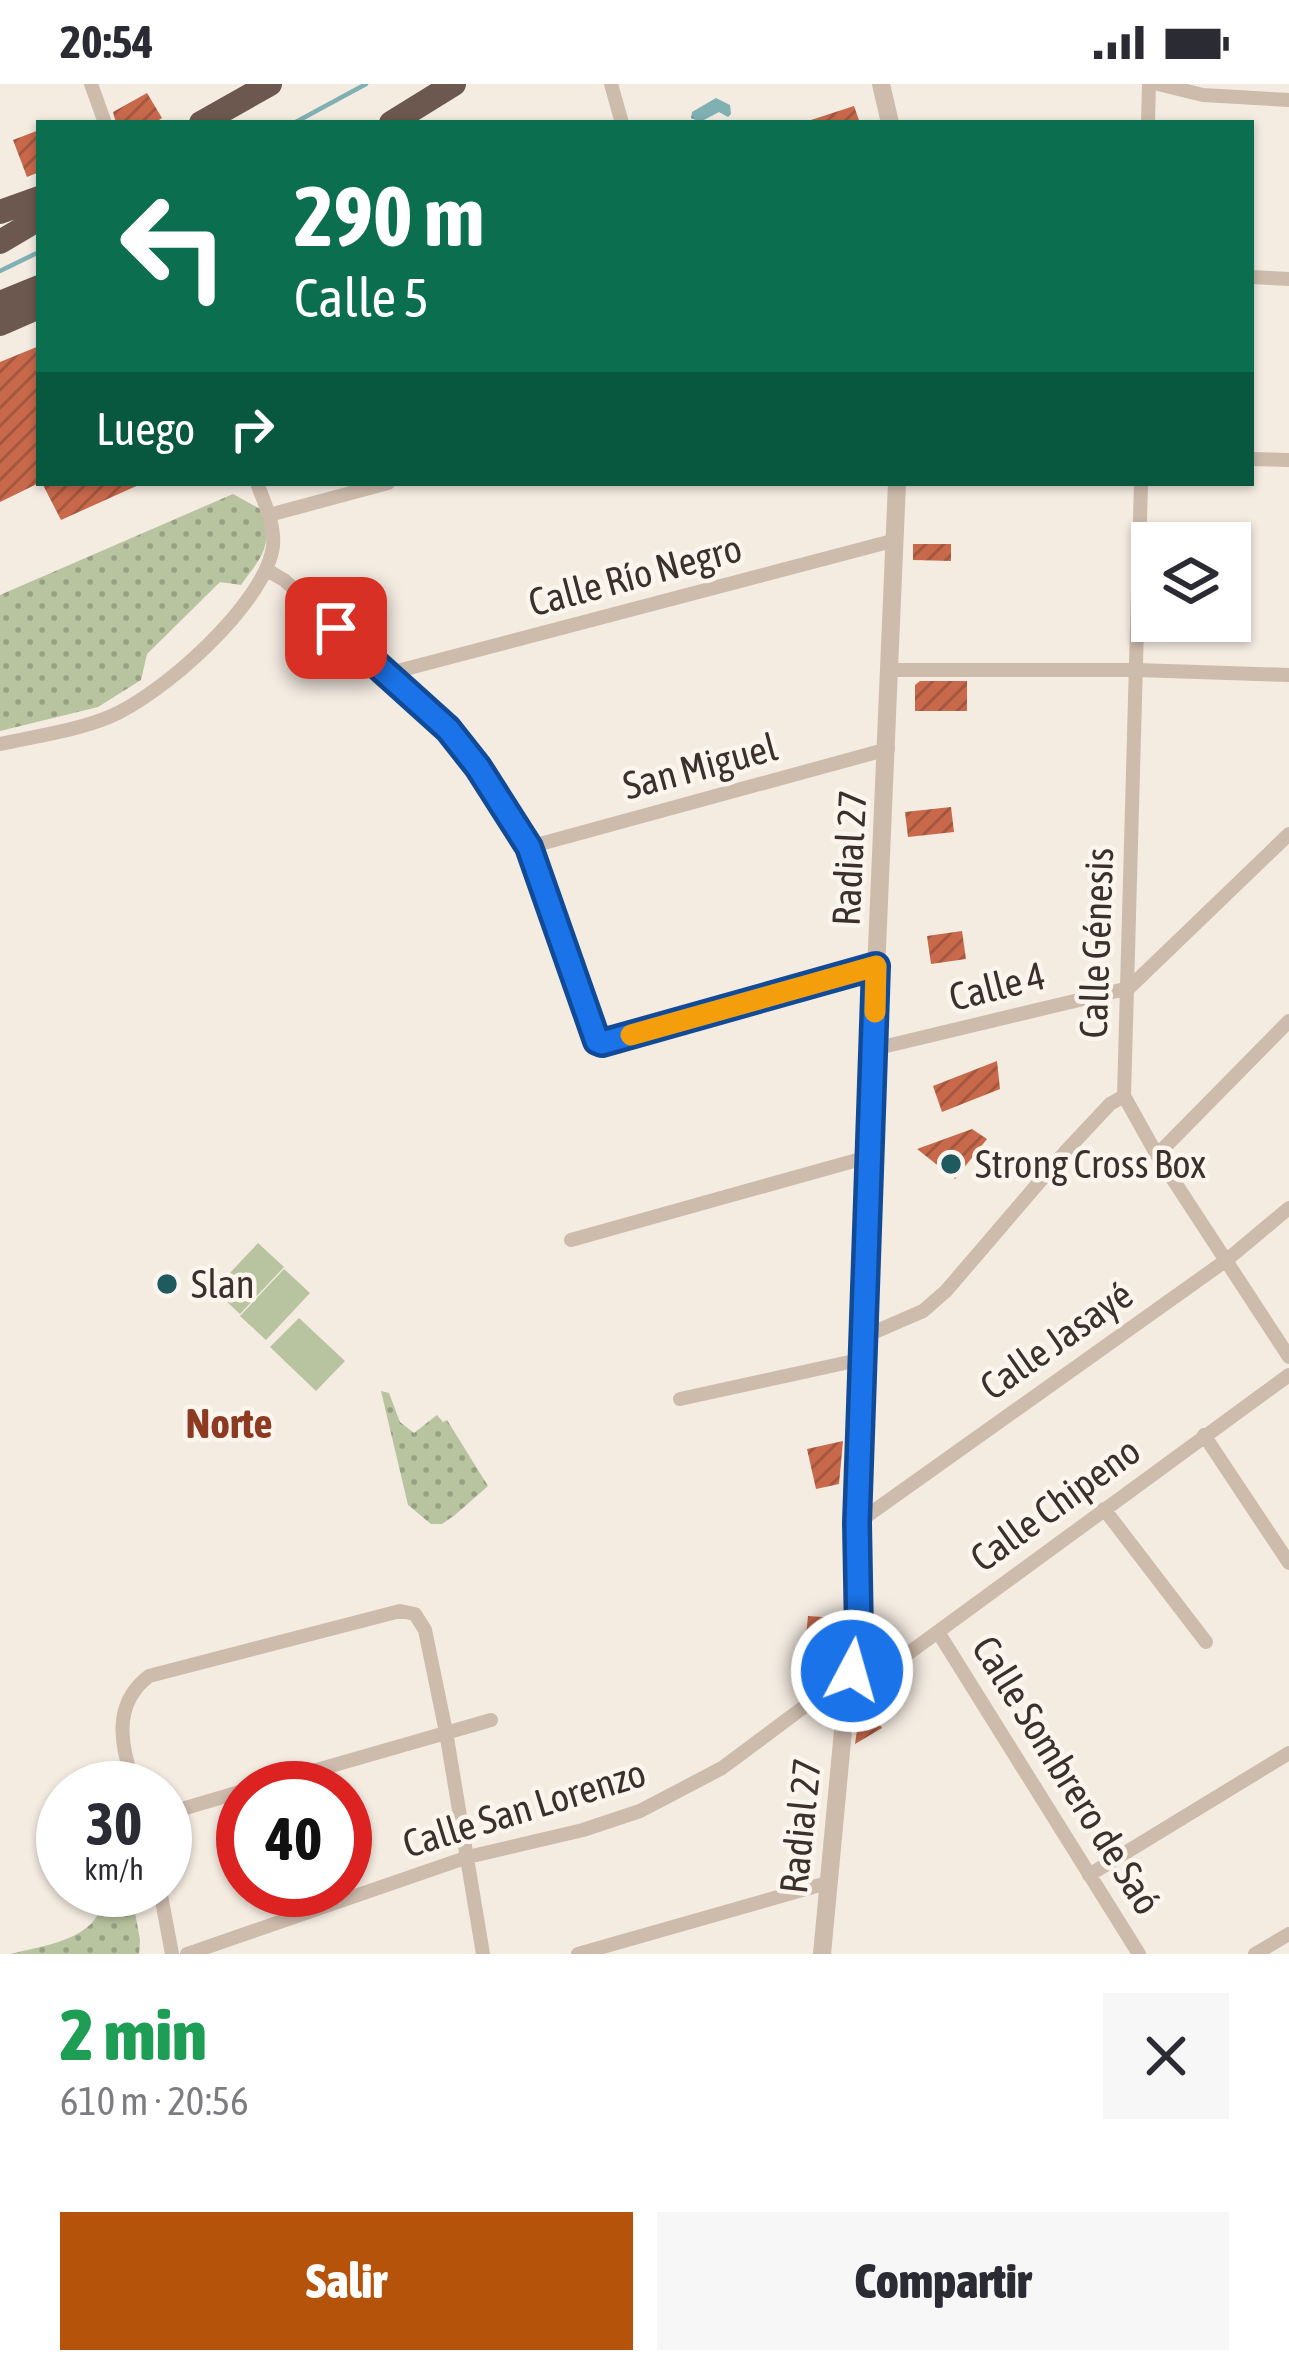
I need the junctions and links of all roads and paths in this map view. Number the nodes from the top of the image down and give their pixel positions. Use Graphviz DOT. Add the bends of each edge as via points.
graph roads {
  1 [pos="91,84"];
  2 [pos="270,84"];
  3 [pos="454,84"];
  4 [pos="611,84"];
  5 [pos="881,84"];
  6 [pos="1154,84"];
  7 [pos="1289,100"];
  8 [pos="104,120"];
  9 [pos="206,120"];
  10 [pos="396,120"];
  11 [pos="621,120"];
  12 [pos="889,120"];
  13 [pos="1148,120"];
  14 [pos="36,199"];
  15 [pos="0,212"];
  16 [pos="36,221"];
  17 [pos="0,242"];
  18 [pos="1254,277"];
  19 [pos="1289,279"];
  20 [pos="36,288"];
  21 [pos="0,303"];
  22 [pos="36,308"];
  23 [pos="0,324"];
  24 [pos="1254,459"];
  25 [pos="1289,460"];
  26 [pos="257,486"];
  27 [pos="377,486"];
  28 [pos="898,486"];
  29 [pos="1141,486"];
  30 [pos="269,515"];
  31 [pos="896,540"];
  32 [pos="267,570"];
  33 [pos="891,670"];
  34 [pos="1137,670"];
  35 [pos="390,673"];
  36 [pos="1289,675"];
  37 [pos="0,744"];
  38 [pos="888,749"];
  39 [pos="1289,834"];
  40 [pos="529,847"];
  41 [pos="876,966"];
  42 [pos="1129,988"];
  43 [pos="1289,1021"];
  44 [pos="874,1049"];
  45 [pos="1124,1096"];
  46 [pos="1157,1156"];
  47 [pos="868,1157"];
  48 [pos="1289,1208"];
  49 [pos="571,1240"];
  50 [pos="1228,1259"];
  51 [pos="862,1337"];
  52 [pos="1289,1357"];
  53 [pos="863,1359"];
  54 [pos="1289,1376"];
  55 [pos="680,1399"];
  56 [pos="1204,1435"];
  57 [pos="1103,1509"];
  58 [pos="857,1523"];
  59 [pos="1288,1563"];
  60 [pos="938,1632"];
  61 [pos="1206,1642"];
  62 [pos="852,1671"];
  63 [pos="491,1720"];
  64 [pos="446,1732"];
  65 [pos="1289,1753"];
  66 [pos="130,1761"];
  67 [pos="347,1761"];
  68 [pos="468,1857"];
  69 [pos="1088,1875"];
  70 [pos="827,1883"];
  71 [pos="165,1917"];
  72 [pos="1289,1934"];
  73 [pos="172,1954"];
  74 [pos="187,1954"];
  75 [pos="483,1954"];
  76 [pos="578,1954"];
  77 [pos="822,1954"];
  78 [pos="1139,1954"];
  79 [pos="1255,1954"];
  1 -- 8 [label="street"];
  2 -- 9 [label="highway"];
  3 -- 10 [label="highway"];
  4 -- 11 [label="street"];
  5 -- 12 [label="street"];
  6 -- 7 [label="street"];
  6 -- 13 [label="street"];
  14 -- 15 [label="highway"];
  16 -- 17 [label="highway"];
  18 -- 19 [label="street"];
  20 -- 21 [label="highway"];
  22 -- 23 [label="highway"];
  24 -- 25 [label="street"];
  26 -- 30 [label="street"];
  27 -- 30 [label="street"];
  28 -- 31 [label="street, Radial 27"];
  29 -- 34 [label="street, Calle Génesis"];
  30 -- 32 [label="street"];
  31 -- 33 [label="street, Radial 27"];
  31 -- 35 [label="street, Calle Río Negro"];
  32 -- 35 [label="street"];
  32 -- 37 [label="street" via="239,612 143,698 105,719"];
  33 -- 34 [label="street"];
  33 -- 38 [label="street, Radial 27"];
  34 -- 36 [label="street"];
  34 -- 42 [label="street, Calle Génesis"];
  35 -- 40 [label="street" via="448,729"];
  38 -- 40 [label="street, San Miguel"];
  38 -- 41 [label="street, Radial 27"];
  39 -- 42 [label="street"];
  40 -- 41 [label="street" via="602,1043"];
  41 -- 44 [label="street, Radial 27"];
  42 -- 44 [label="street, Calle 4"];
  42 -- 45 [label="street, Calle Génesis"];
  43 -- 46 [label="street"];
  44 -- 47 [label="street, Radial 27"];
  45 -- 46 [label="street, Calle Génesis"];
  45 -- 51 [label="street" via="946,1291 923,1311"];
  46 -- 50 [label="street, Calle Génesis"];
  47 -- 49 [label="street"];
  47 -- 51 [label="street, Radial 27"];
  48 -- 50 [label="street, Calle Jasayé"];
  50 -- 52 [label="street, Calle Génesis"];
  50 -- 58 [label="street, Calle Jasayé"];
  51 -- 53 [label="street, Radial 27"];
  53 -- 55 [label="street"];
  53 -- 58 [label="street, Radial 27"];
  54 -- 56 [label="street, Calle Chipeno"];
  56 -- 57 [label="street, Calle Chipeno"];
  56 -- 59 [label="street"];
  57 -- 60 [label="street, Calle Chipeno"];
  57 -- 61 [label="street"];
  58 -- 62 [label="street, Radial 27"];
  60 -- 62 [label="street, Calle Chipeno" via="902,1658"];
  60 -- 69 [label="street, Calle Sombrero de Saó"];
  62 -- 68 [label="street, Calle San Lorenzo" via="682,1792 583,1830"];
  62 -- 70 [label="street, Radial 27"];
  63 -- 64 [label="street"];
  64 -- 66 [label="street" via="425,1630 415,1614 400,1611 149,1676 126,1700"];
  64 -- 67 [label="street"];
  64 -- 68 [label="street"];
  65 -- 69 [label="street"];
  68 -- 74 [label="street, Calle San Lorenzo"];
  68 -- 75 [label="street"];
  69 -- 78 [label="street, Calle Sombrero de Saó"];
  70 -- 76 [label="street"];
  70 -- 77 [label="street, Radial 27"];
  71 -- 73 [label="street"];
  72 -- 79 [label="street"];
}
